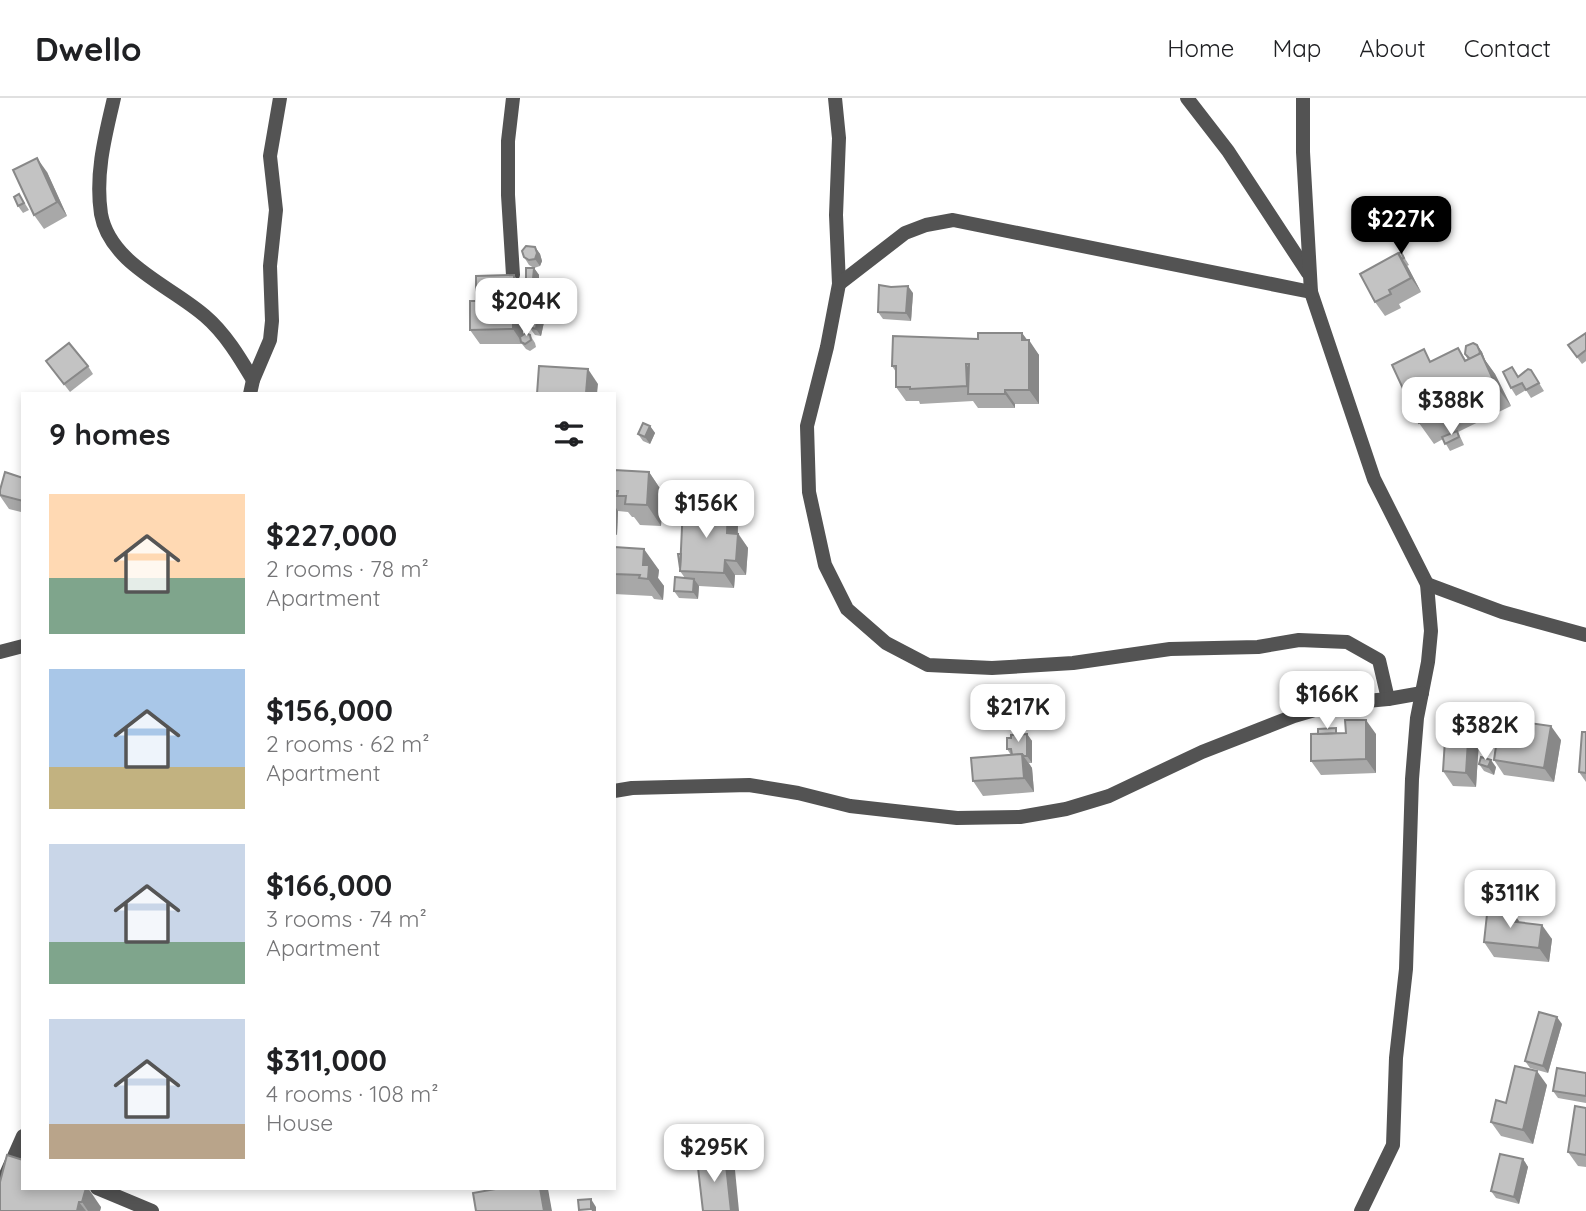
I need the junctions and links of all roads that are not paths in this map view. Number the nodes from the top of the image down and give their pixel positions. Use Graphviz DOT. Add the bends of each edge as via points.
graph roads {
  1 [pos="114,98"];
  2 [pos="280,98"];
  3 [pos="513,98"];
  4 [pos="835,98"];
  5 [pos="1187,98"];
  6 [pos="1303,98"];
  7 [pos="1308,274"];
  8 [pos="513,275"];
  9 [pos="839,284"];
  10 [pos="1311,292"];
  11 [pos="251,387"];
  12 [pos="1427,584"];
  13 [pos="1586,635"];
  14 [pos="21,647"];
  15 [pos="0,652"];
  16 [pos="1422,693"];
  17 [pos="1388,699"];
  18 [pos="616,791"];
  19 [pos="17,1161"];
  20 [pos="0,1188"];
  21 [pos="101,1190"];
  22 [pos="152,1211"];
  23 [pos="1360,1211"];
  1 -- 11 [label="street" via="99,178 102,216 115,245 136,266 207,317 237,354"];
  2 -- 11 [label="street" via="270,156 276,210 270,266 272,321 270,340"];
  3 -- 8 [label="street" via="508,141"];
  4 -- 9 [label="street"];
  5 -- 7 [label="street" via="1228,151"];
  6 -- 7 [label="street"];
  7 -- 10 [label="street"];
  9 -- 10 [label="street" via="905,233 953,220"];
  9 -- 17 [label="street" via="807,426 809,492 825,565 847,609 886,642 928,664 992,668 1073,663 1170,649 1258,647 1299,640 1347,642 1379,660"];
  10 -- 12 [label="street" via="1374,479"];
  12 -- 13 [label="street" via="1502,612"];
  12 -- 16 [label="street" via="1431,631"];
  14 -- 15 [label="street"];
  16 -- 17 [label="street"];
  16 -- 23 [label="street" via="1412,779 1406,969 1393,1146"];
  17 -- 18 [label="street" via="1335,704 1294,716 1109,796 1020,817 957,818 850,806 749,785"];
  19 -- 20 [label="street"];
  21 -- 22 [label="street"];
}
